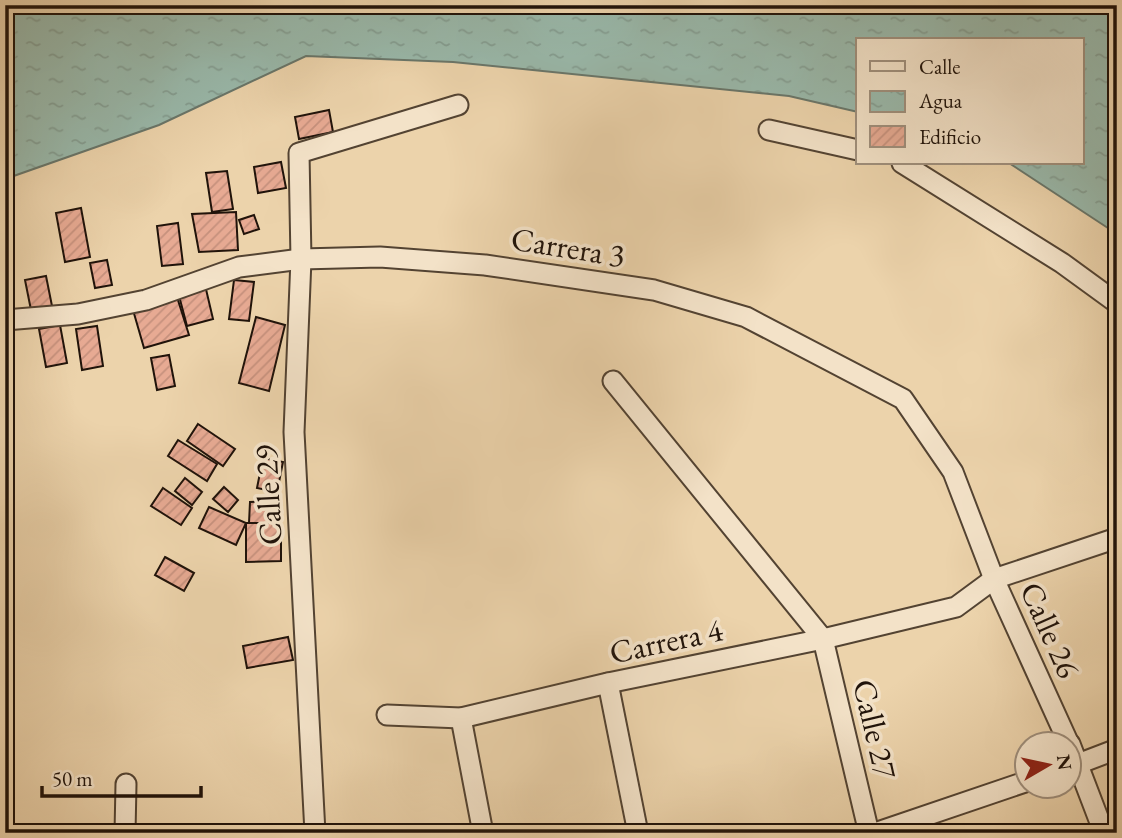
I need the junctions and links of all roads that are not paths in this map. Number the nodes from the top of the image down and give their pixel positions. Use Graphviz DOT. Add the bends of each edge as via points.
graph roads {
  1 [pos="458,105"];
  2 [pos="769,130"];
  3 [pos="856,150"];
  4 [pos="904,164"];
  5 [pos="301,259"];
  6 [pos="1117,303"];
  7 [pos="5,320"];
  8 [pos="613,381"];
  9 [pos="1117,538"];
  10 [pos="994,579"];
  11 [pos="823,639"];
  12 [pos="608,682"];
  13 [pos="387,715"];
  14 [pos="461,719"];
  15 [pos="1063,730"];
  16 [pos="1117,748"];
  17 [pos="1084,761"];
  18 [pos="126,784"];
  19 [pos="1014,785"];
  20 [pos="1084,788"];
  21 [pos="125,833"];
  22 [pos="315,833"];
  23 [pos="483,833"];
  24 [pos="638,833"];
  25 [pos="869,833"];
  26 [pos="875,833"];
  27 [pos="1104,833"];
  1 -- 5 [label="street, Calle 29" via="299,153"];
  2 -- 3 [label="street"];
  4 -- 6 [label="street"];
  5 -- 7 [label="street, Carrera 3" via="239,267 146,300 78,314"];
  5 -- 10 [label="street, Carrera 3" via="380,257 485,265 654,290 746,317 903,399 953,472"];
  5 -- 22 [label="street, Calle 29" via="294,432"];
  8 -- 11 [label="street"];
  9 -- 10 [label="street"];
  10 -- 11 [label="street, Carrera 4" via="956,607"];
  10 -- 15 [label="street, Calle 26"];
  11 -- 12 [label="street, Carrera 4"];
  11 -- 25 [label="street, Calle 27"];
  12 -- 14 [label="street, Carrera 4"];
  12 -- 24 [label="street"];
  13 -- 14 [label="street, Carrera 4"];
  14 -- 23 [label="street"];
  16 -- 17 [label="street"];
  18 -- 21 [label="street"];
  19 -- 26 [label="street"];
  20 -- 27 [label="street, Calle 26"];
}
